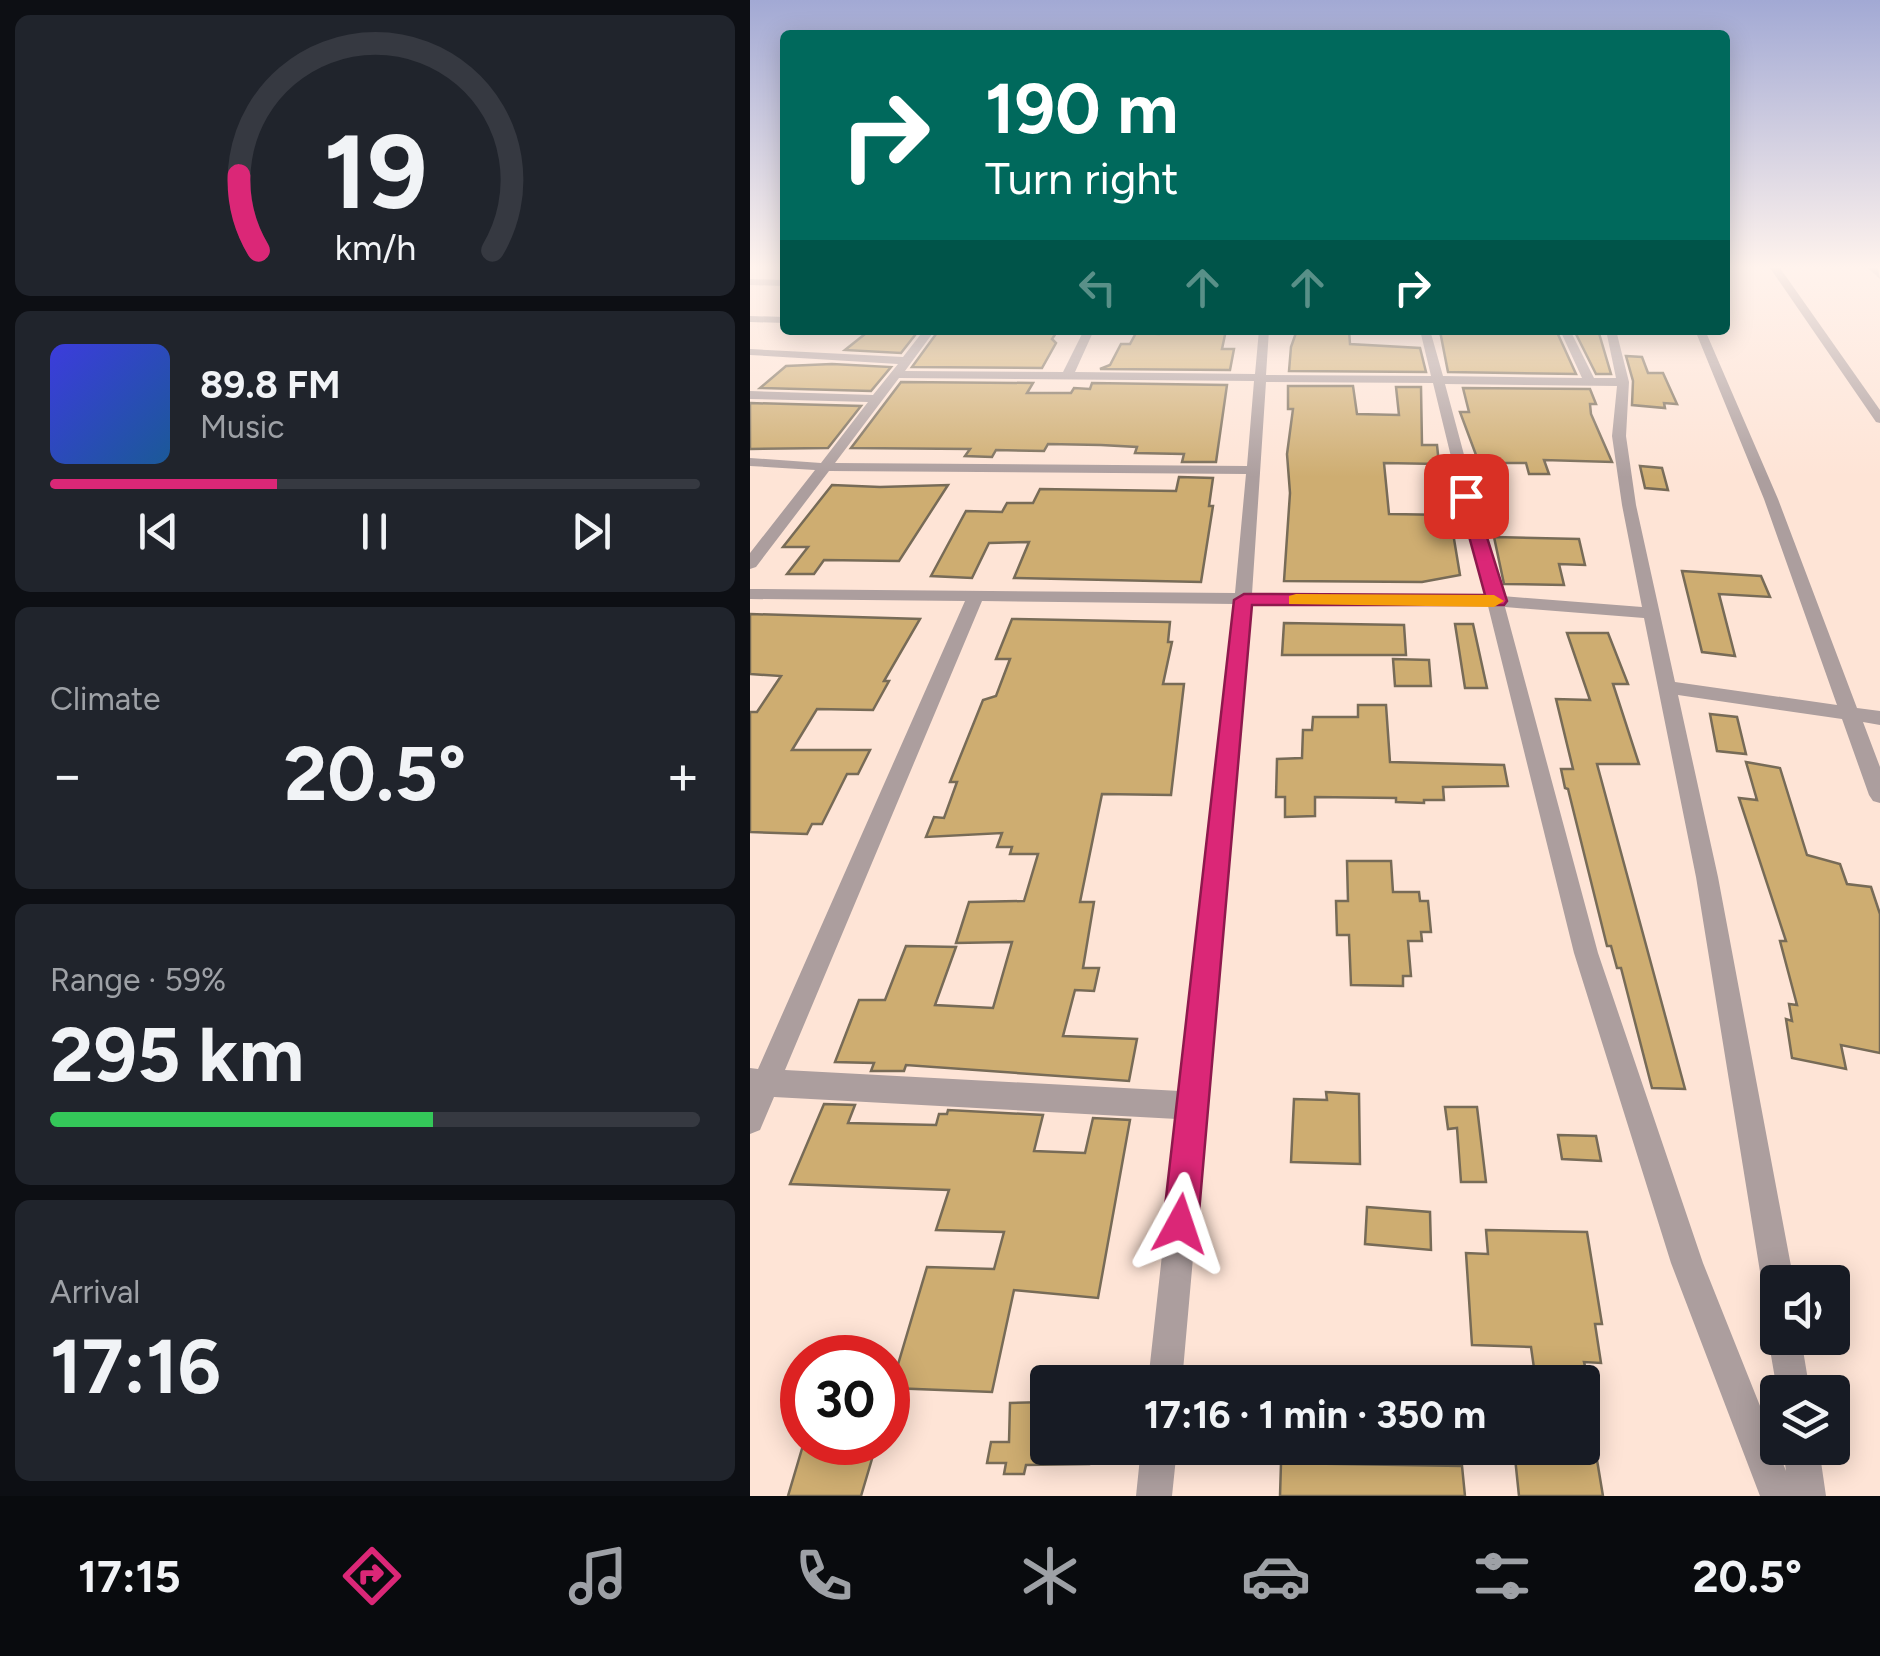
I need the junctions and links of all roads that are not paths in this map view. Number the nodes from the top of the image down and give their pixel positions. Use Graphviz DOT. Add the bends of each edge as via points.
graph roads {
  1 [pos="924,338"];
  2 [pos="1085,338"];
  3 [pos="1264,338"];
  4 [pos="1426,338"];
  5 [pos="1569,338"];
  6 [pos="1613,338"];
  7 [pos="1703,338"];
  8 [pos="1824,338"];
  9 [pos="753,354"];
  10 [pos="906,362"];
  11 [pos="896,374"];
  12 [pos="1067,376"];
  13 [pos="1261,380"];
  14 [pos="1438,382"];
  15 [pos="1624,382"];
  16 [pos="1592,384"];
  17 [pos="750,395"];
  18 [pos="876,399"];
  19 [pos="1880,419"];
  20 [pos="750,462"];
  21 [pos="824,467"];
  22 [pos="1254,470"];
  23 [pos="753,556"];
  24 [pos="750,594"];
  25 [pos="976,596"];
  26 [pos="1244,600"];
  27 [pos="1497,601"];
  28 [pos="1654,613"];
  29 [pos="1668,688"];
  30 [pos="1851,715"];
  31 [pos="1880,718"];
  32 [pos="1880,795"];
  33 [pos="758,1082"];
  34 [pos="1192,1106"];
  35 [pos="750,1120"];
  36 [pos="1775,1265"];
  37 [pos="1167,1365"];
  38 [pos="1157,1465"];
  39 [pos="1803,1465"];
  40 [pos="1154,1496"];
  41 [pos="1778,1496"];
  42 [pos="1808,1496"];
  1 -- 10 [label="street"];
  2 -- 12 [label="street"];
  3 -- 13 [label="street"];
  4 -- 14 [label="street"];
  5 -- 16 [label="street"];
  6 -- 15 [label="street"];
  7 -- 30 [label="street"];
  8 -- 19 [label="street"];
  9 -- 10 [label="street"];
  10 -- 11 [label="street"];
  11 -- 12 [label="street"];
  11 -- 18 [label="street"];
  12 -- 13 [label="street"];
  13 -- 14 [label="street"];
  13 -- 22 [label="street"];
  14 -- 16 [label="street"];
  14 -- 27 [label="street"];
  15 -- 16 [label="street"];
  15 -- 28 [label="street" via="1619,436"];
  17 -- 18 [label="street"];
  18 -- 21 [label="street"];
  20 -- 21 [label="street"];
  21 -- 22 [label="street"];
  21 -- 23 [label="street"];
  22 -- 26 [label="street"];
  24 -- 25 [label="street"];
  25 -- 26 [label="street"];
  25 -- 33 [label="street"];
  26 -- 27 [label="street"];
  26 -- 34 [label="street"];
  27 -- 28 [label="street"];
  27 -- 41 [label="street" via="1586,953 1687,1263"];
  28 -- 29 [label="street"];
  29 -- 30 [label="street"];
  29 -- 36 [label="street"];
  30 -- 31 [label="street"];
  30 -- 32 [label="street"];
  33 -- 34 [label="street"];
  33 -- 35 [label="street"];
  34 -- 37 [label="street"];
  38 -- 40 [label="street"];
  39 -- 42 [label="street"];
}
